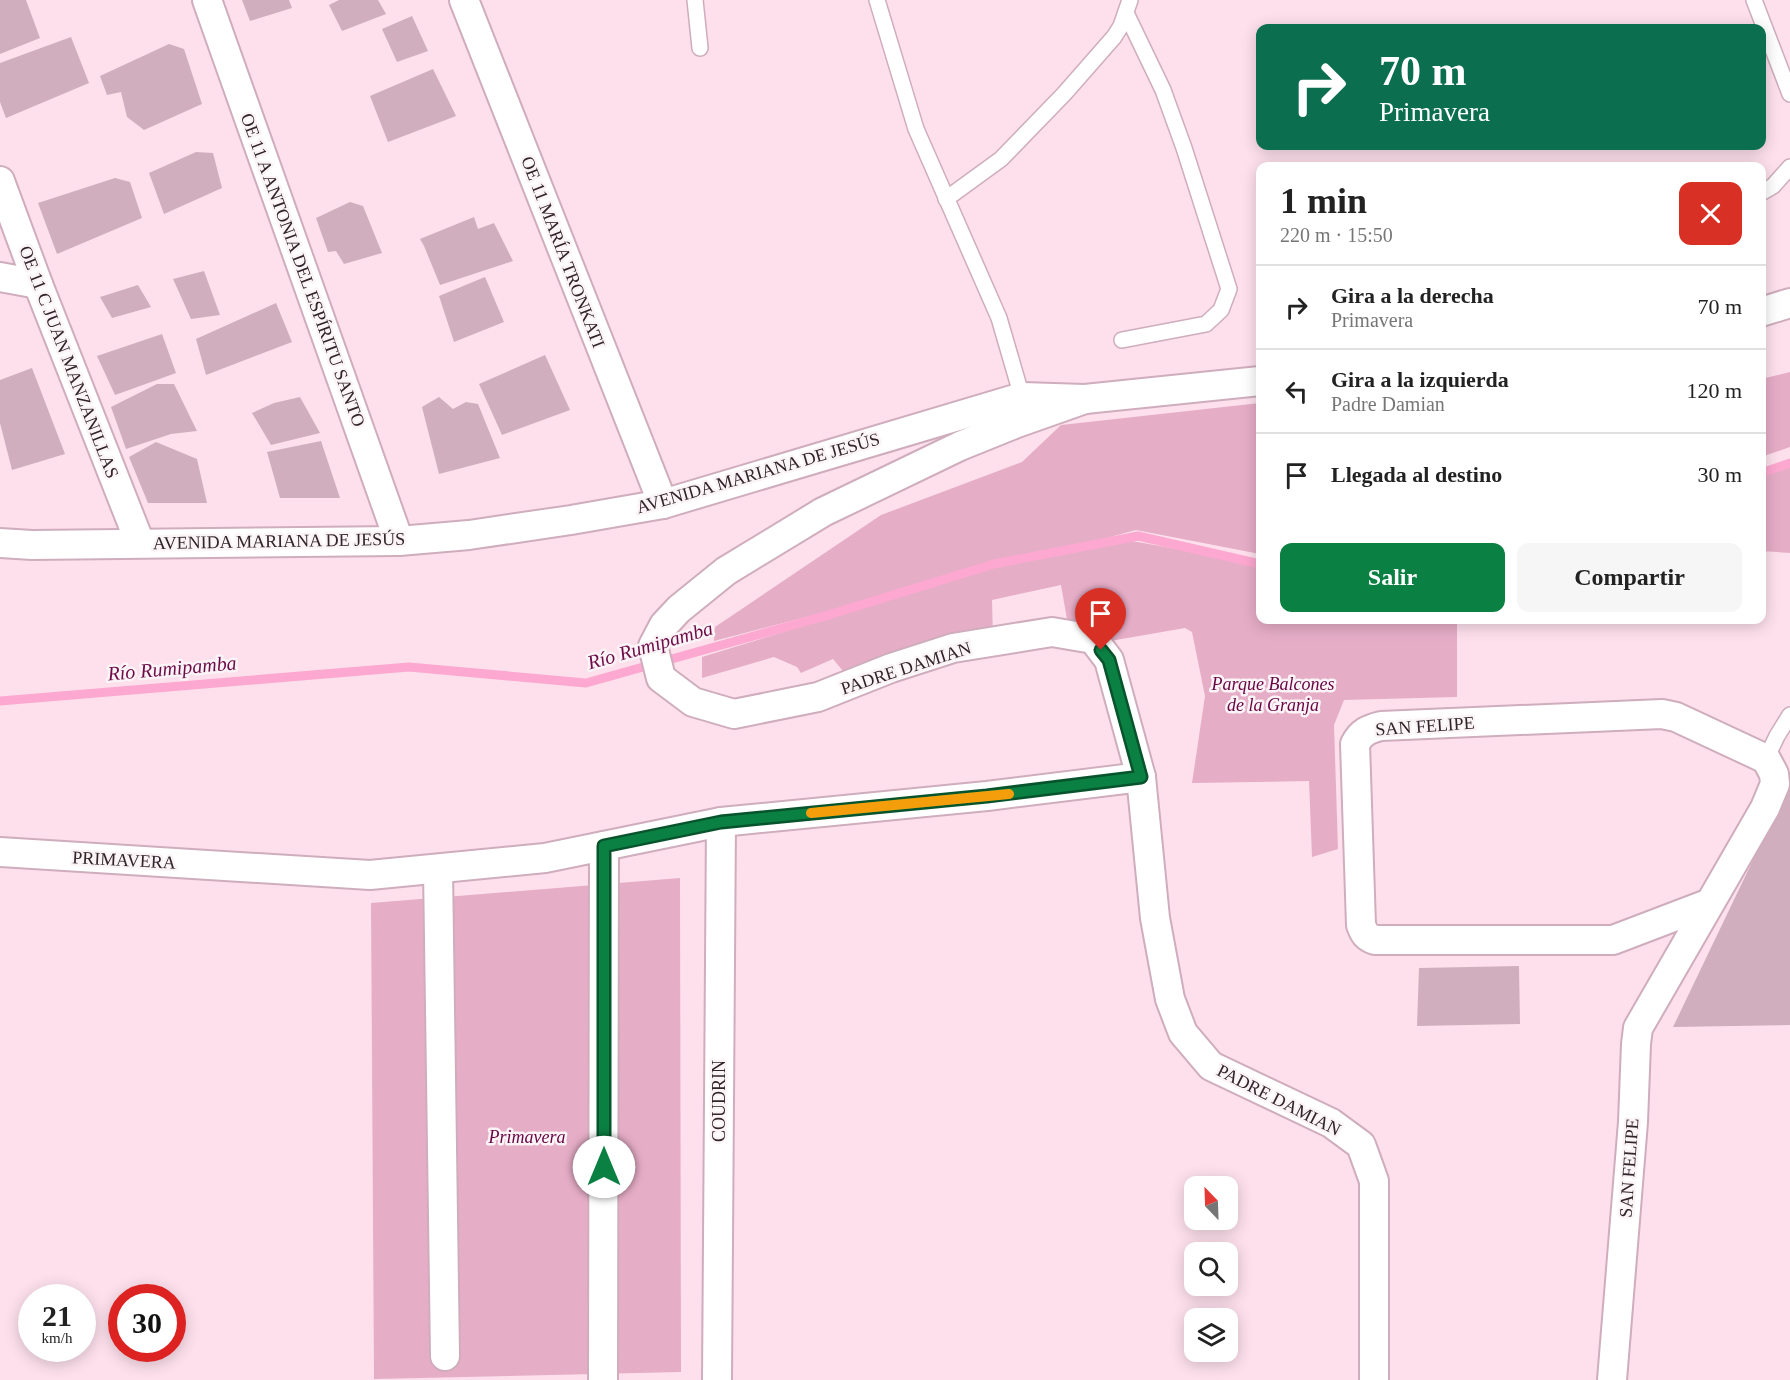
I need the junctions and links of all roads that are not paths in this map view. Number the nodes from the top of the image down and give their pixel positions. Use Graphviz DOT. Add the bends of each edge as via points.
graph roads {
  1 [pos="207,0"];
  2 [pos="464,0"];
  3 [pos="695,0"];
  4 [pos="878,0"];
  5 [pos="1754,0"];
  6 [pos="1128,7"];
  7 [pos="1763,24"];
  8 [pos="1766,31"];
  9 [pos="700,48"];
  10 [pos="1790,94"];
  11 [pos="1790,167"];
  12 [pos="0,181"];
  13 [pos="1766,190"];
  14 [pos="946,199"];
  15 [pos="0,277"];
  16 [pos="38,284"];
  17 [pos="1790,303"];
  18 [pos="1766,310"];
  19 [pos="1122,340"];
  20 [pos="1256,381"];
  21 [pos="1022,397"];
  22 [pos="1085,399"];
  23 [pos="663,504"];
  24 [pos="399,541"];
  25 [pos="0,543"];
  26 [pos="140,543"];
  27 [pos="1790,715"];
  28 [pos="1766,759"];
  29 [pos="1141,777"];
  30 [pos="721,822"];
  31 [pos="604,846"];
  32 [pos="0,852"];
  33 [pos="438,868"];
  34 [pos="1710,903"];
  35 [pos="445,1356"];
  36 [pos="603,1380"];
  37 [pos="717,1380"];
  38 [pos="1374,1380"];
  39 [pos="1612,1380"];
  1 -- 24 [label="street, OE 11 A ANTONIA DEL ESPÍRITU SANTO"];
  2 -- 23 [label="street, OE 11 MARÍA TRONKATI"];
  3 -- 9 [label="lane"];
  4 -- 14 [label="lane" via="916,129"];
  5 -- 7 [label="lane"];
  6 -- 14 [label="lane" via="1114,37 1064,94 1001,159"];
  6 -- 19 [label="lane" via="1184,147 1229,289 1221,310 1206,324"];
  8 -- 10 [label="lane"];
  11 -- 13 [label="lane"];
  12 -- 16 [label="street, OE 11 C JUAN MANZANILLAS"];
  14 -- 21 [label="lane" via="999,318"];
  15 -- 16 [label="street"];
  16 -- 26 [label="street, OE 11 C JUAN MANZANILLAS"];
  17 -- 18 [label="street"];
  20 -- 22 [label="street, AVENIDA MARIANA DE JESÚS"];
  21 -- 22 [label="street, AVENIDA MARIANA DE JESÚS"];
  21 -- 23 [label="street, AVENIDA MARIANA DE JESÚS"];
  22 -- 29 [label="street, PADRE DAMIAN" via="960,446 823,512 726,571 679,609 664,625 653,646 661,678 693,702 734,714 818,697 953,648 1052,632 1093,639 1109,660"];
  23 -- 24 [label="street, AVENIDA MARIANA DE JESÚS" via="469,535"];
  24 -- 26 [label="street, AVENIDA MARIANA DE JESÚS"];
  25 -- 26 [label="street, AVENIDA MARIANA DE JESÚS"];
  27 -- 28 [label="lane"];
  28 -- 34 [label="street, SAN FELIPE" via="1775,784"];
  28 -- 34 [label="street, SAN FELIPE" via="1662,714 1381,726 1365,731 1355,744 1361,925 1367,937 1613,940"];
  29 -- 30 [label="street, PRIMAVERA"];
  29 -- 38 [label="street, PADRE DAMIAN" via="1155,918 1170,999 1183,1034 1211,1066 1332,1123 1361,1145 1374,1181"];
  30 -- 31 [label="street, PRIMAVERA"];
  30 -- 37 [label="street, COUDRIN"];
  31 -- 33 [label="street, PRIMAVERA" via="545,858"];
  31 -- 36 [label="street"];
  32 -- 33 [label="street, PRIMAVERA" via="370,875"];
  33 -- 35 [label="street"];
  34 -- 39 [label="street, SAN FELIPE" via="1638,1028"];
}
